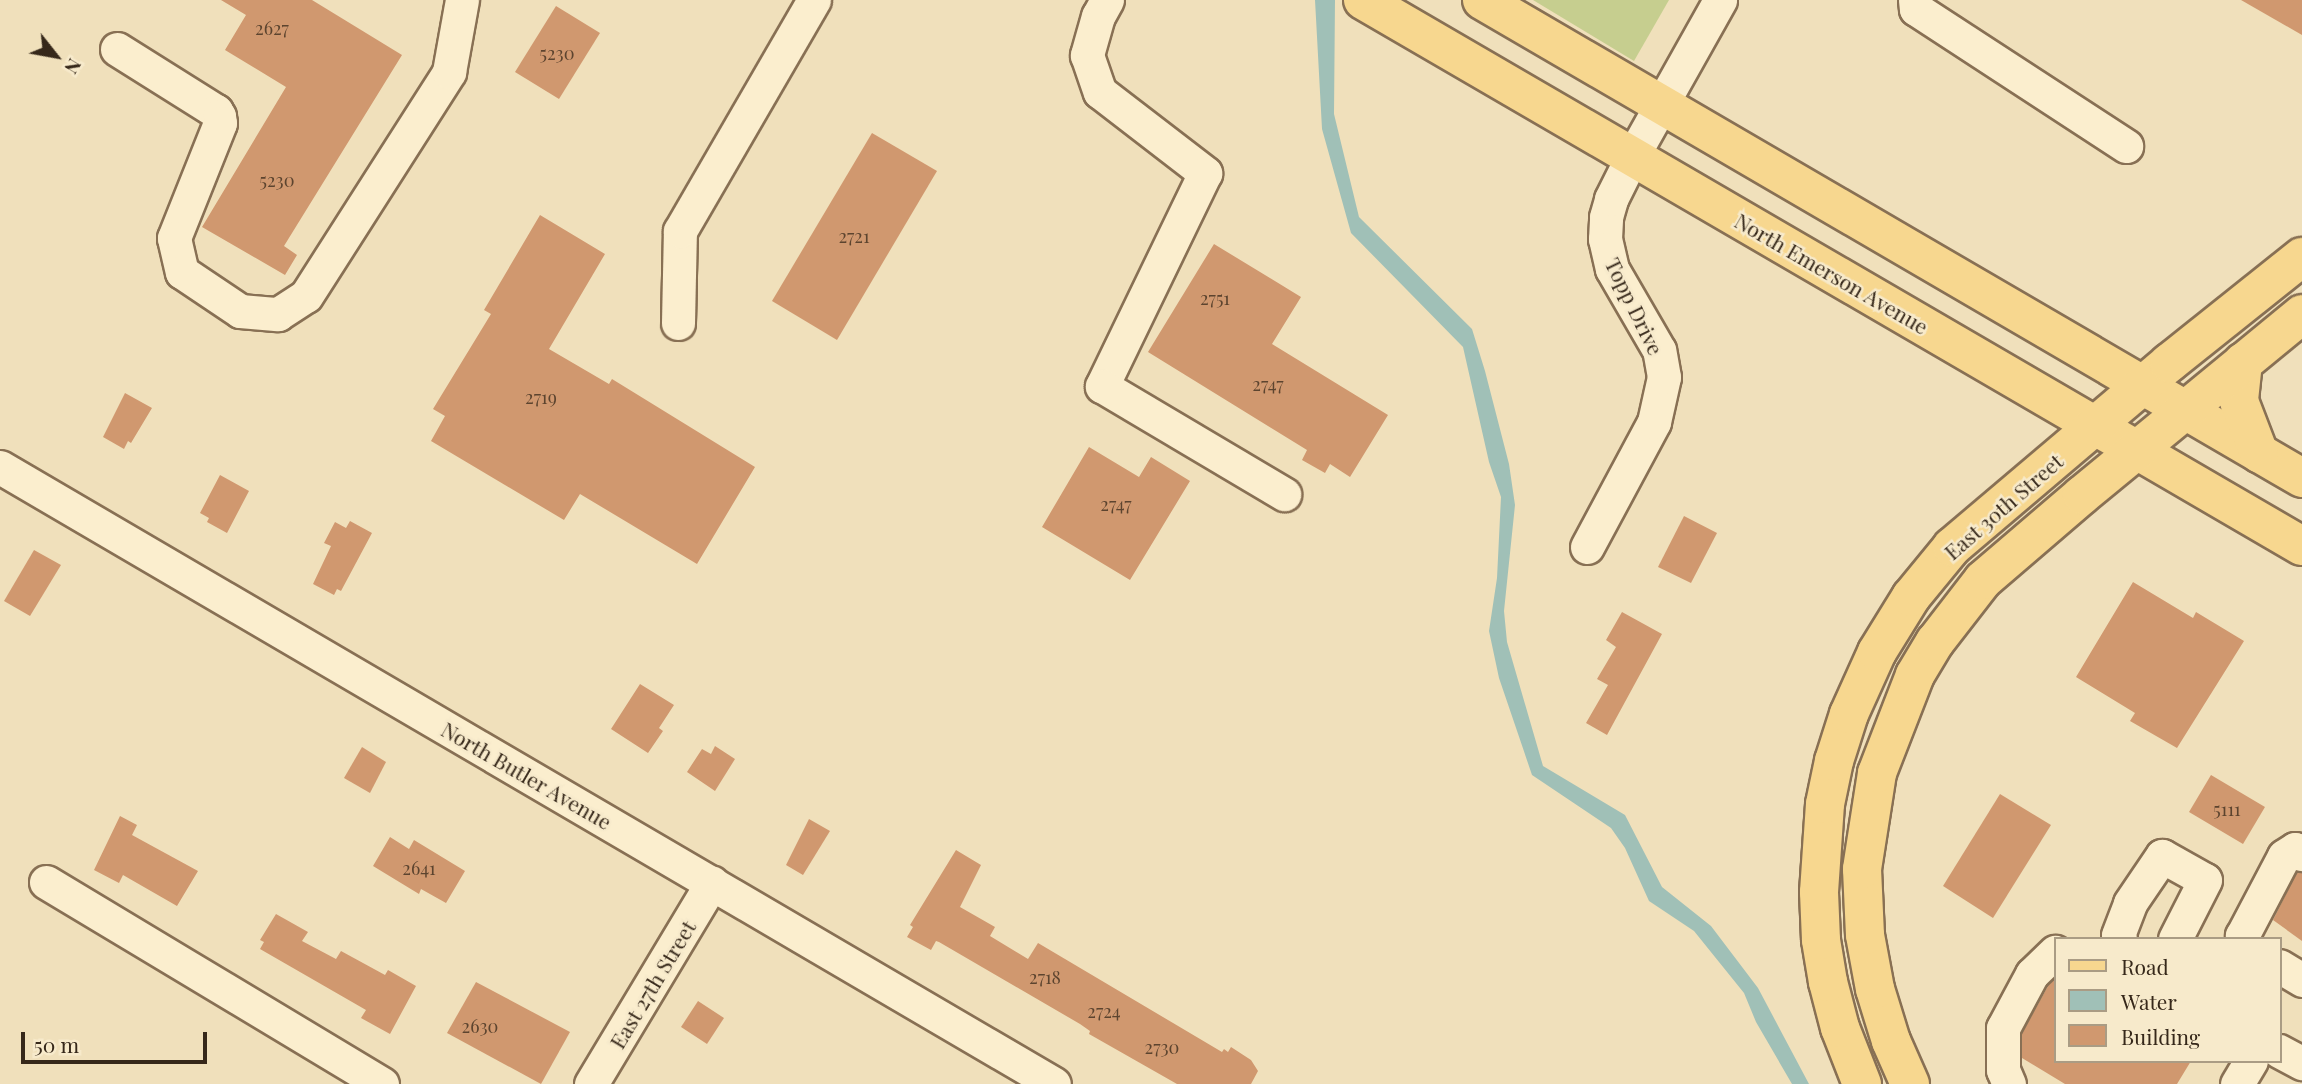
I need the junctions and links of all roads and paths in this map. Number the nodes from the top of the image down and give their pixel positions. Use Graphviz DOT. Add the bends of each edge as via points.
graph roads {
  1 [pos="462,0"];
  2 [pos="814,0"];
  3 [pos="1107,0"];
  4 [pos="1482,0"];
  5 [pos="1720,0"];
  6 [pos="1915,0"];
  7 [pos="1372,6"];
  8 [pos="117,49"];
  9 [pos="1661,103"];
  10 [pos="2126,146"];
  11 [pos="1632,157"];
  12 [pos="2302,257"];
  13 [pos="2302,314"];
  14 [pos="678,323"];
  15 [pos="2243,362"];
  16 [pos="2143,385"];
  17 [pos="2185,410"];
  18 [pos="2095,427"];
  19 [pos="2135,450"];
  20 [pos="2259,453"];
  21 [pos="0,467"];
  22 [pos="2302,478"];
  23 [pos="1284,494"];
  24 [pos="2302,546"];
  25 [pos="1587,547"];
  26 [pos="2302,853"];
  27 [pos="46,882"];
  28 [pos="712,883"];
  29 [pos="2114,937"];
  30 [pos="2176,937"];
  31 [pos="2243,937"];
  32 [pos="2054,953"];
  33 [pos="2281,967"];
  34 [pos="2302,980"];
  35 [pos="2281,1052"];
  36 [pos="2250,1063"];
  37 [pos="2302,1063"];
  38 [pos="382,1084"];
  39 [pos="591,1084"];
  40 [pos="1054,1084"];
  41 [pos="1862,1084"];
  42 [pos="1910,1084"];
  43 [pos="2010,1084"];
  44 [pos="2237,1084"];
  1 -- 8 [label="street" via="449,72 306,296 278,314 240,311 183,272 174,238 219,116"];
  2 -- 14 [label="street" via="680,232"];
  3 -- 23 [label="street" via="1087,55 1100,92 1205,173 1102,386"];
  4 -- 9 [label="main road"];
  5 -- 9 [label="street, Topp Drive"];
  6 -- 10 [label="street" via="1916,9"];
  7 -- 11 [label="main road, North Emerson Avenue"];
  9 -- 11 [label="street, Topp Drive"];
  9 -- 16 [label="main road"];
  11 -- 18 [label="main road, North Emerson Avenue"];
  11 -- 25 [label="street, Topp Drive" via="1611,199 1605,239 1612,269 1658,350 1663,393 1654,422"];
  12 -- 16 [label="main road, East 30th Street"];
  13 -- 15 [label="main road, East 30th Street"];
  15 -- 17 [label="main road, East 30th Street"];
  15 -- 20 [label="main road" via="2239,401"];
  16 -- 17 [label="main road"];
  16 -- 18 [label="main road, East 30th Street"];
  17 -- 19 [label="main road, East 30th Street"];
  17 -- 20 [label="main road"];
  18 -- 19 [label="main road, North Emerson Avenue"];
  18 -- 41 [label="main road, East 30th Street" via="1982,520 1932,571 1892,625 1849,714 1825,804 1819,892 1828,982"];
  19 -- 24 [label="main road, North Emerson Avenue"];
  19 -- 42 [label="main road, East 30th Street" via="1983,580 1928,653 1887,740 1865,840 1864,925 1883,1017"];
  20 -- 22 [label="main road"];
  21 -- 28 [label="street, North Butler Avenue"];
  26 -- 31 [label="street" via="2295,849 2284,856"];
  27 -- 38 [label="street"];
  28 -- 39 [label="street, East 27th Street"];
  28 -- 40 [label="street, North Butler Avenue"];
  29 -- 30 [label="street" via="2130,903 2162,856 2205,880"];
  32 -- 43 [label="street" via="2032,974 2003,1028 2003,1070"];
  33 -- 34 [label="street"];
  35 -- 37 [label="street"];
  36 -- 44 [label="street"];
}
